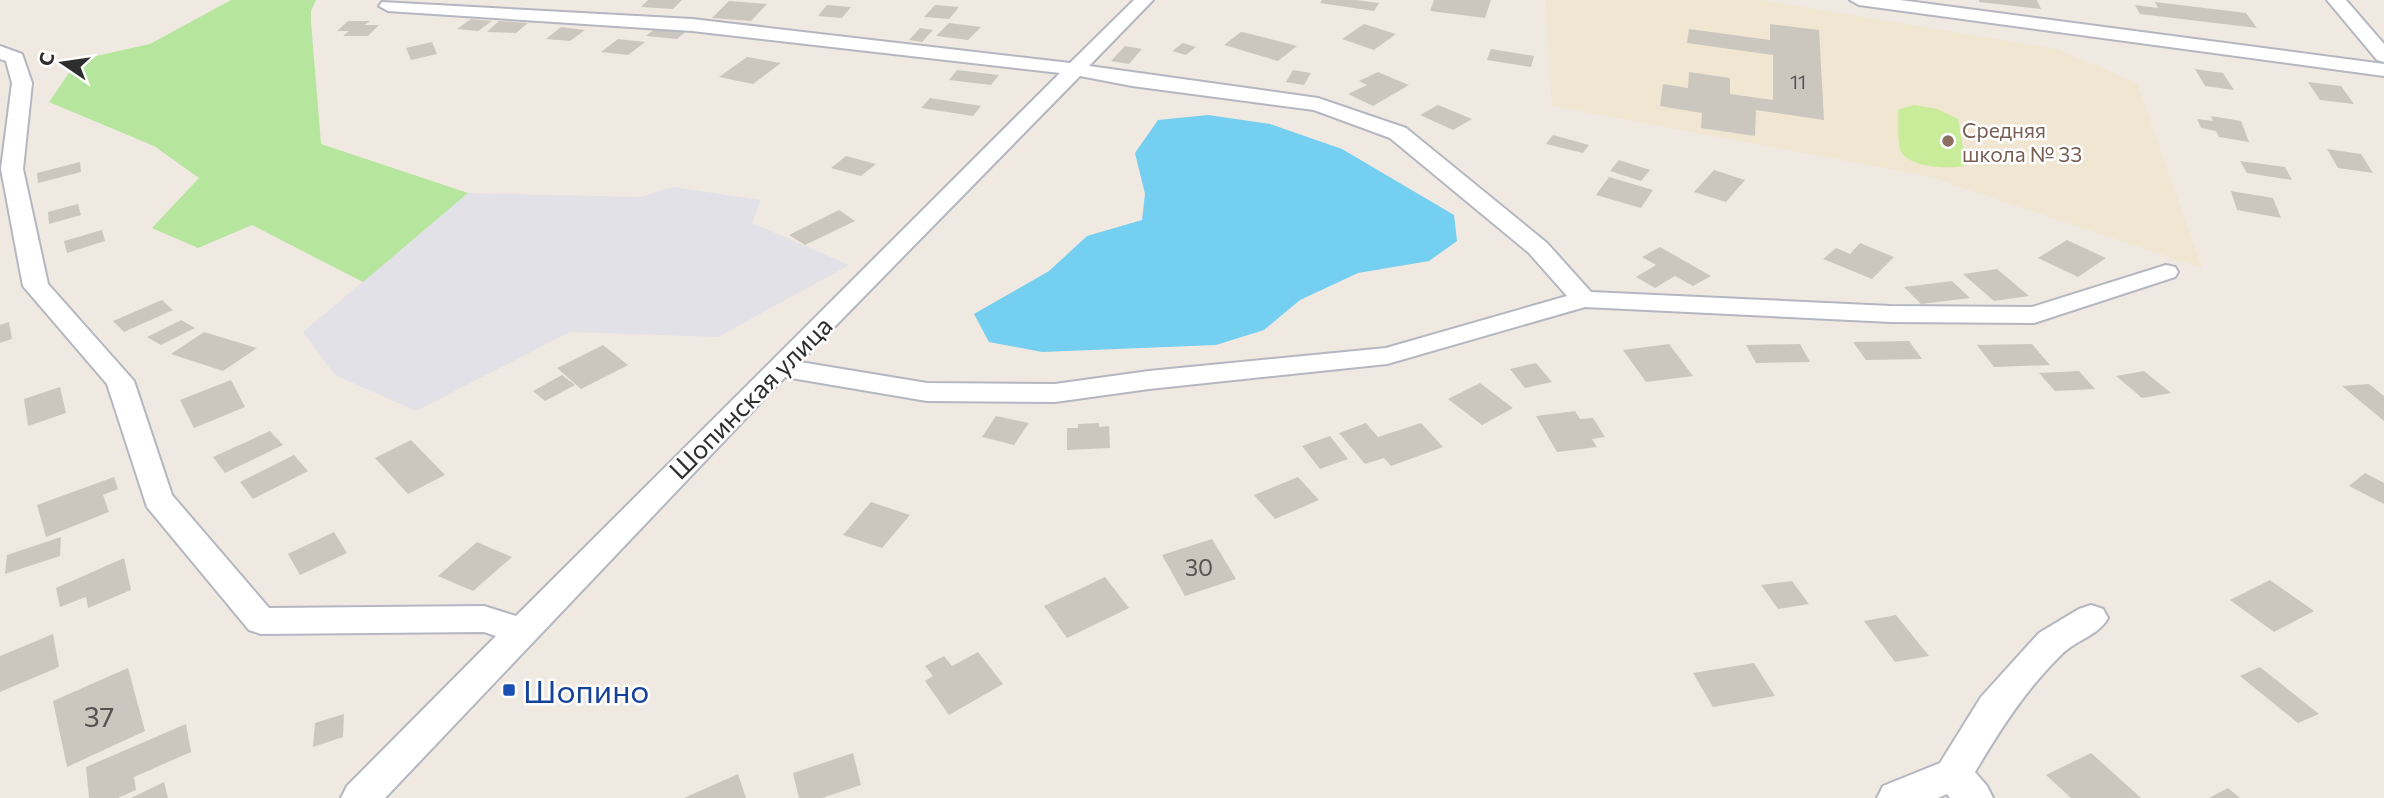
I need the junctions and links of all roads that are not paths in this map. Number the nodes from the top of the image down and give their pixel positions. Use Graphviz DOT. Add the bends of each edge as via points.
graph roads {
  1 [pos="1144,0"];
  2 [pos="1858,0"];
  3 [pos="2336,0"];
  4 [pos="1931,5"];
  5 [pos="388,6"];
  6 [pos="0,52"];
  7 [pos="2384,56"];
  8 [pos="1073,69"];
  9 [pos="2384,70"];
  10 [pos="2166,272"];
  11 [pos="1584,299"];
  12 [pos="779,367"];
  13 [pos="2091,618"];
  14 [pos="520,631"];
  15 [pos="1963,786"];
  16 [pos="360,798"];
  17 [pos="1896,798"];
  1 -- 8 [label="street, Шопинская улица"];
  2 -- 4 [label="street"];
  3 -- 7 [label="street"];
  4 -- 9 [label="street"];
  5 -- 8 [label="street" via="692,25"];
  6 -- 14 [label="street" via="15,58 22,83 12,169 36,286 120,381 158,499 261,621 484,619"];
  8 -- 11 [label="street" via="1318,104 1398,133 1538,248"];
  8 -- 12 [label="street, Шопинская улица"];
  10 -- 11 [label="street" via="2034,316"];
  11 -- 12 [label="street" via="1387,356 1055,393 927,392"];
  12 -- 14 [label="street, Шопинская улица"];
  13 -- 15 [label="street" via="2051,643 1994,708"];
  14 -- 16 [label="street, Шопинская улица"];
  15 -- 17 [label="street"];
}
